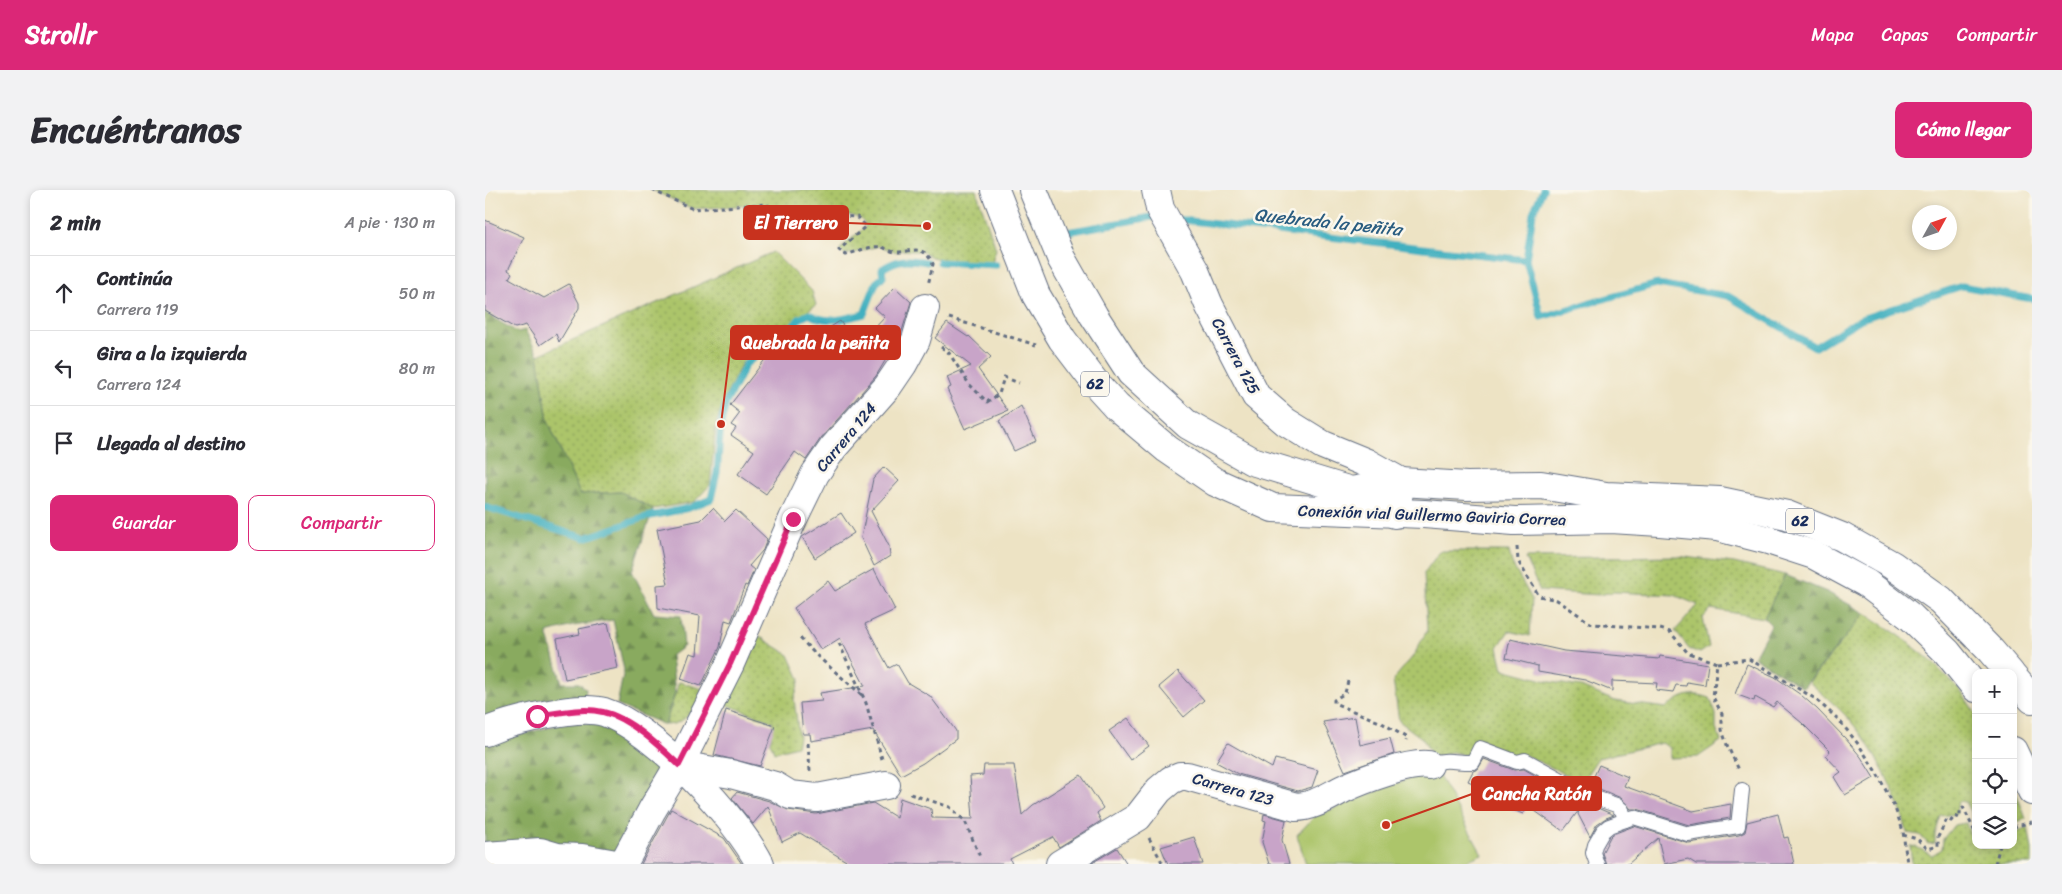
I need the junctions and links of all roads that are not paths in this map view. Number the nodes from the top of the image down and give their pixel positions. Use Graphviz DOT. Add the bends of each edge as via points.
graph roads {
  1 [pos="995,190"];
  2 [pos="1033,190"];
  3 [pos="1163,210"];
  4 [pos="937,313"];
  5 [pos="1401,482"];
  6 [pos="1395,514"];
  7 [pos="2007,669"];
  8 [pos="2017,682"];
  9 [pos="1972,683"];
  10 [pos="2032,699"];
  11 [pos="485,732"];
  12 [pos="2017,759"];
  13 [pos="1424,764"];
  14 [pos="679,765"];
  15 [pos="886,785"];
  16 [pos="1742,792"];
  17 [pos="2032,792"];
  18 [pos="1625,820"];
  19 [pos="485,856"];
  20 [pos="627,862"];
  21 [pos="760,864"];
  22 [pos="1060,864"];
  23 [pos="1597,864"];
  1 -- 6 [label="main road, Conexión vial Guillermo Gaviria Correa / 62" via="1036,295 1063,339 1097,386 1167,449 1215,482 1273,508"];
  2 -- 5 [label="main road, Conexión vial Guillermo Gaviria Correa / 62" via="1061,258 1131,373 1188,425 1252,461 1320,483 1351,491"];
  3 -- 5 [label="main road, Carrera 125" via="1256,396 1293,427"];
  4 -- 14 [label="main road, Carrera 124" via="888,386 833,448 815,474 730,664"];
  5 -- 6 [label="main road"];
  5 -- 7 [label="main road, Conexión vial Guillermo Gaviria Correa / 62" via="1467,486 1541,485 1607,496 1721,501 1787,515 1842,537 1892,565 1941,600"];
  6 -- 9 [label="main road, Conexión vial Guillermo Gaviria Correa / 62" via="1514,521 1611,519 1717,527 1768,540 1814,555 1866,583 1911,617 1947,652"];
  8 -- 10 [label="main road"];
  11 -- 14 [label="main road" via="537,716 574,711 603,712 652,739"];
  12 -- 17 [label="main road"];
  13 -- 18 [label="lane" via="1451,759 1473,762 1480,748 1517,762 1525,760 1595,798 1616,805 1622,810"];
  13 -- 22 [label="main road, Carrera 123" via="1355,783 1309,807 1296,807 1179,776 1159,790 1138,817"];
  14 -- 15 [label="main road" via="731,774 775,786 790,795 817,798"];
  14 -- 20 [label="main road, Carrera 124"];
  14 -- 21 [label="main road" via="741,833"];
  16 -- 18 [label="lane" via="1738,826 1688,834 1634,817"];
  18 -- 23 [label="lane" via="1603,831 1593,852"];
  19 -- 20 [label="main road" via="541,852 557,857"];
}
